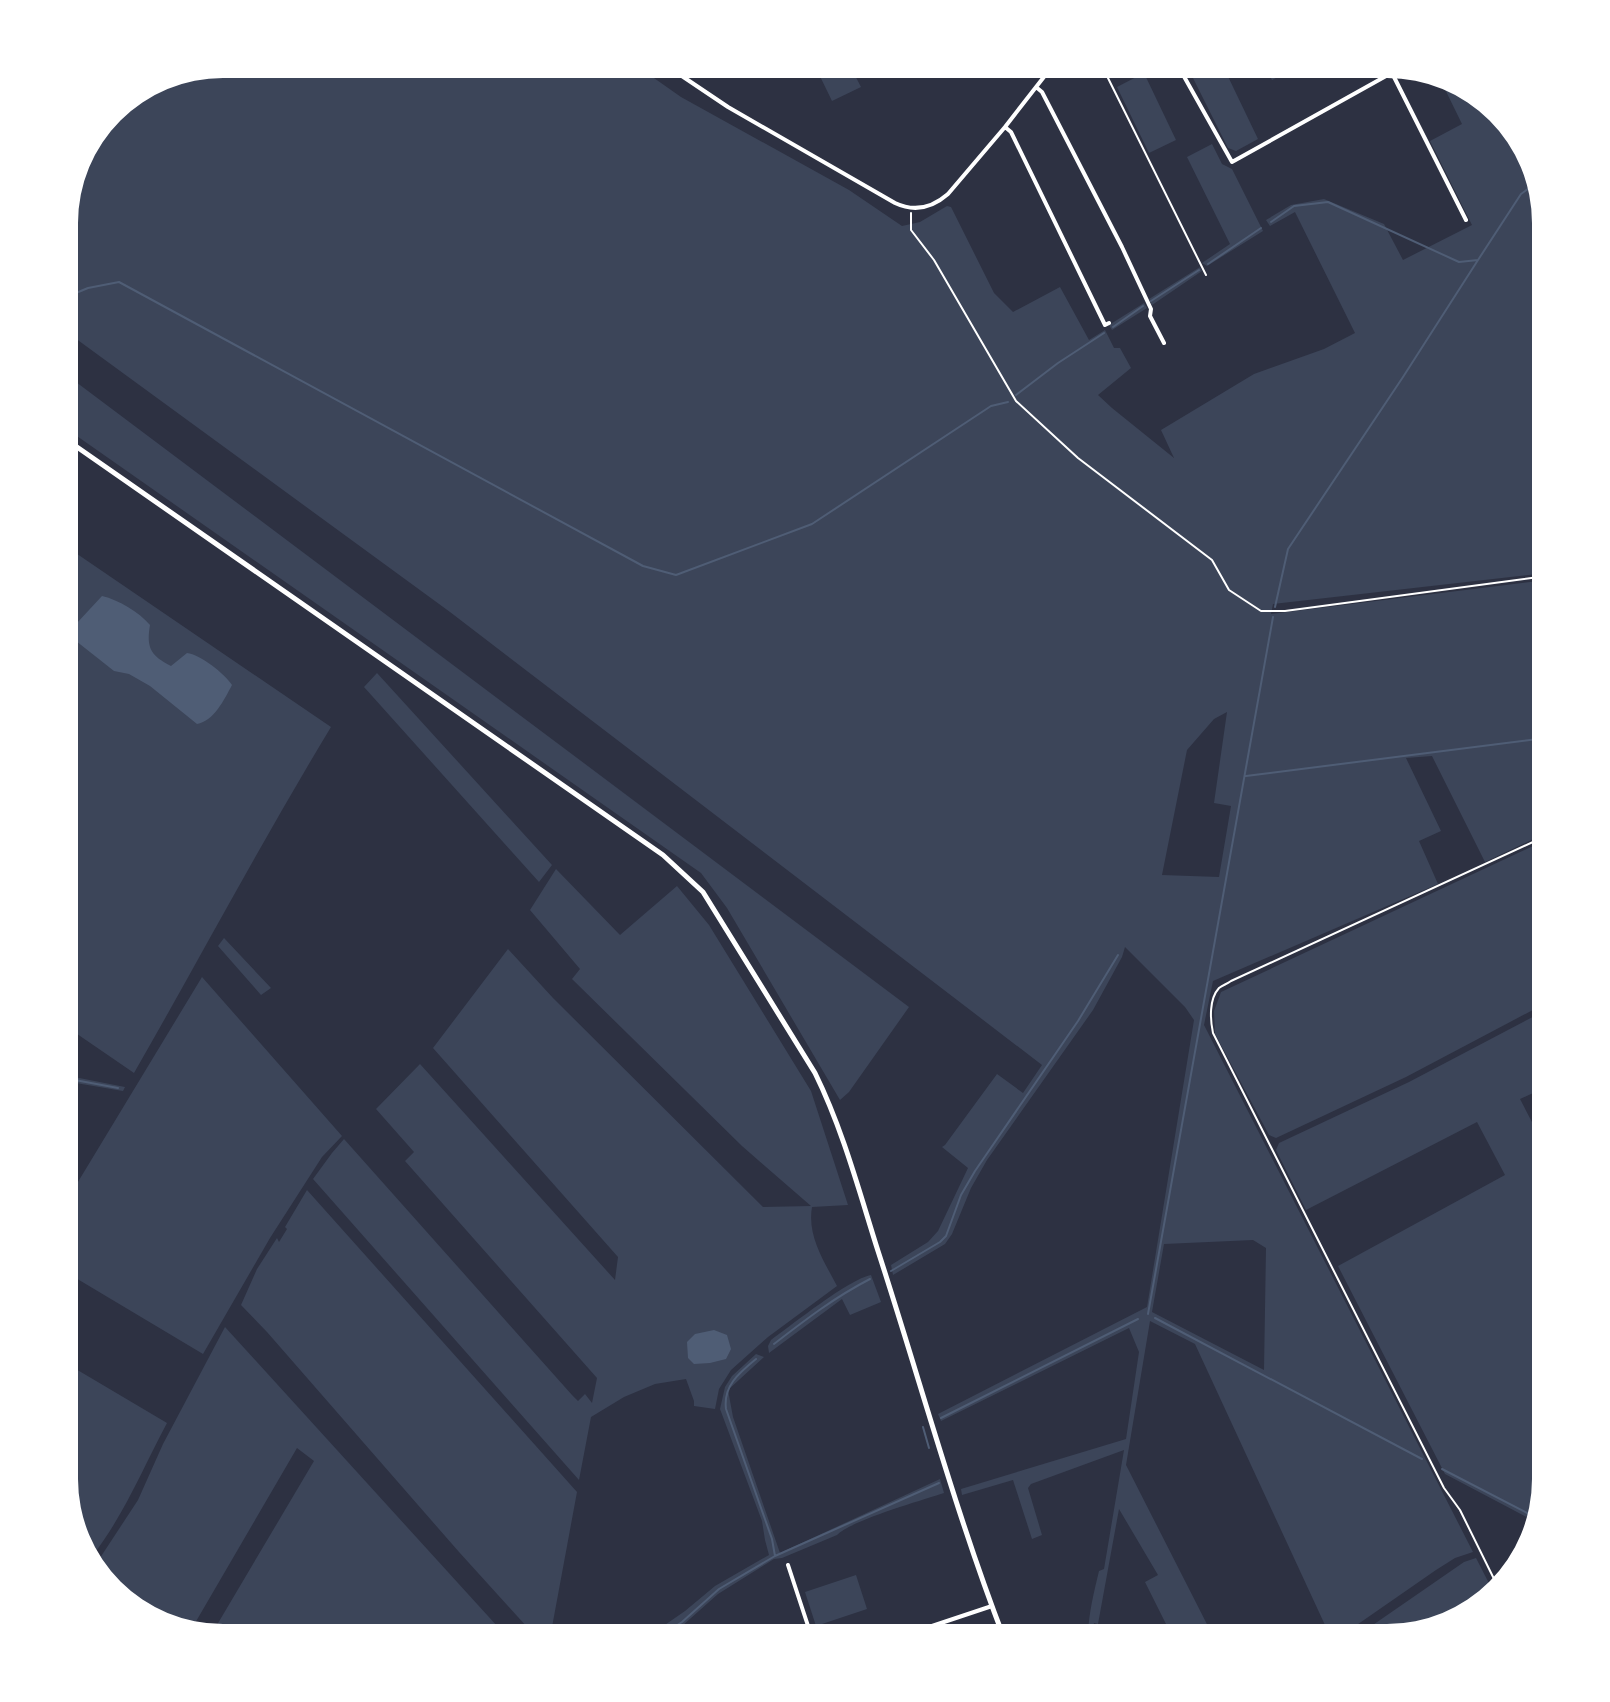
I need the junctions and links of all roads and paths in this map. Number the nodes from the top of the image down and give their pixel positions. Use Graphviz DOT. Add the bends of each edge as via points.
graph roads {
  1 [pos="685,78"];
  2 [pos="1043,78"];
  3 [pos="1108,78"];
  4 [pos="1185,78"];
  5 [pos="1383,78"];
  6 [pos="1395,78"];
  7 [pos="1036,87"];
  8 [pos="1005,127"];
  9 [pos="910,216"];
  10 [pos="1466,220"];
  11 [pos="1206,275"];
  12 [pos="1109,323"];
  13 [pos="1164,343"];
  14 [pos="78,448"];
  15 [pos="1532,578"];
  16 [pos="1532,842"];
  17 [pos="788,1565"];
  18 [pos="1493,1577"];
  19 [pos="992,1606"];
  20 [pos="807,1624"];
  21 [pos="938,1624"];
  22 [pos="999,1624"];
  1 -- 8 [label="street" via="904,207 941,200"];
  2 -- 7 [label="street"];
  3 -- 11 [label="lane"];
  4 -- 5 [label="street" via="1232,162"];
  6 -- 10 [label="street"];
  7 -- 8 [label="street"];
  7 -- 13 [label="street" via="1122,247"];
  8 -- 12 [label="street" via="1105,325"];
  9 -- 15 [label="path" via="914,234 1016,401 1078,458 1212,560 1229,590 1261,611"];
  14 -- 19 [label="street" via="663,855 703,892 829,1101"];
  16 -- 18 [label="path" via="1231,981 1219,989 1210,1020"];
  17 -- 20 [label="street"];
  19 -- 21 [label="street"];
  19 -- 22 [label="street"];
}
